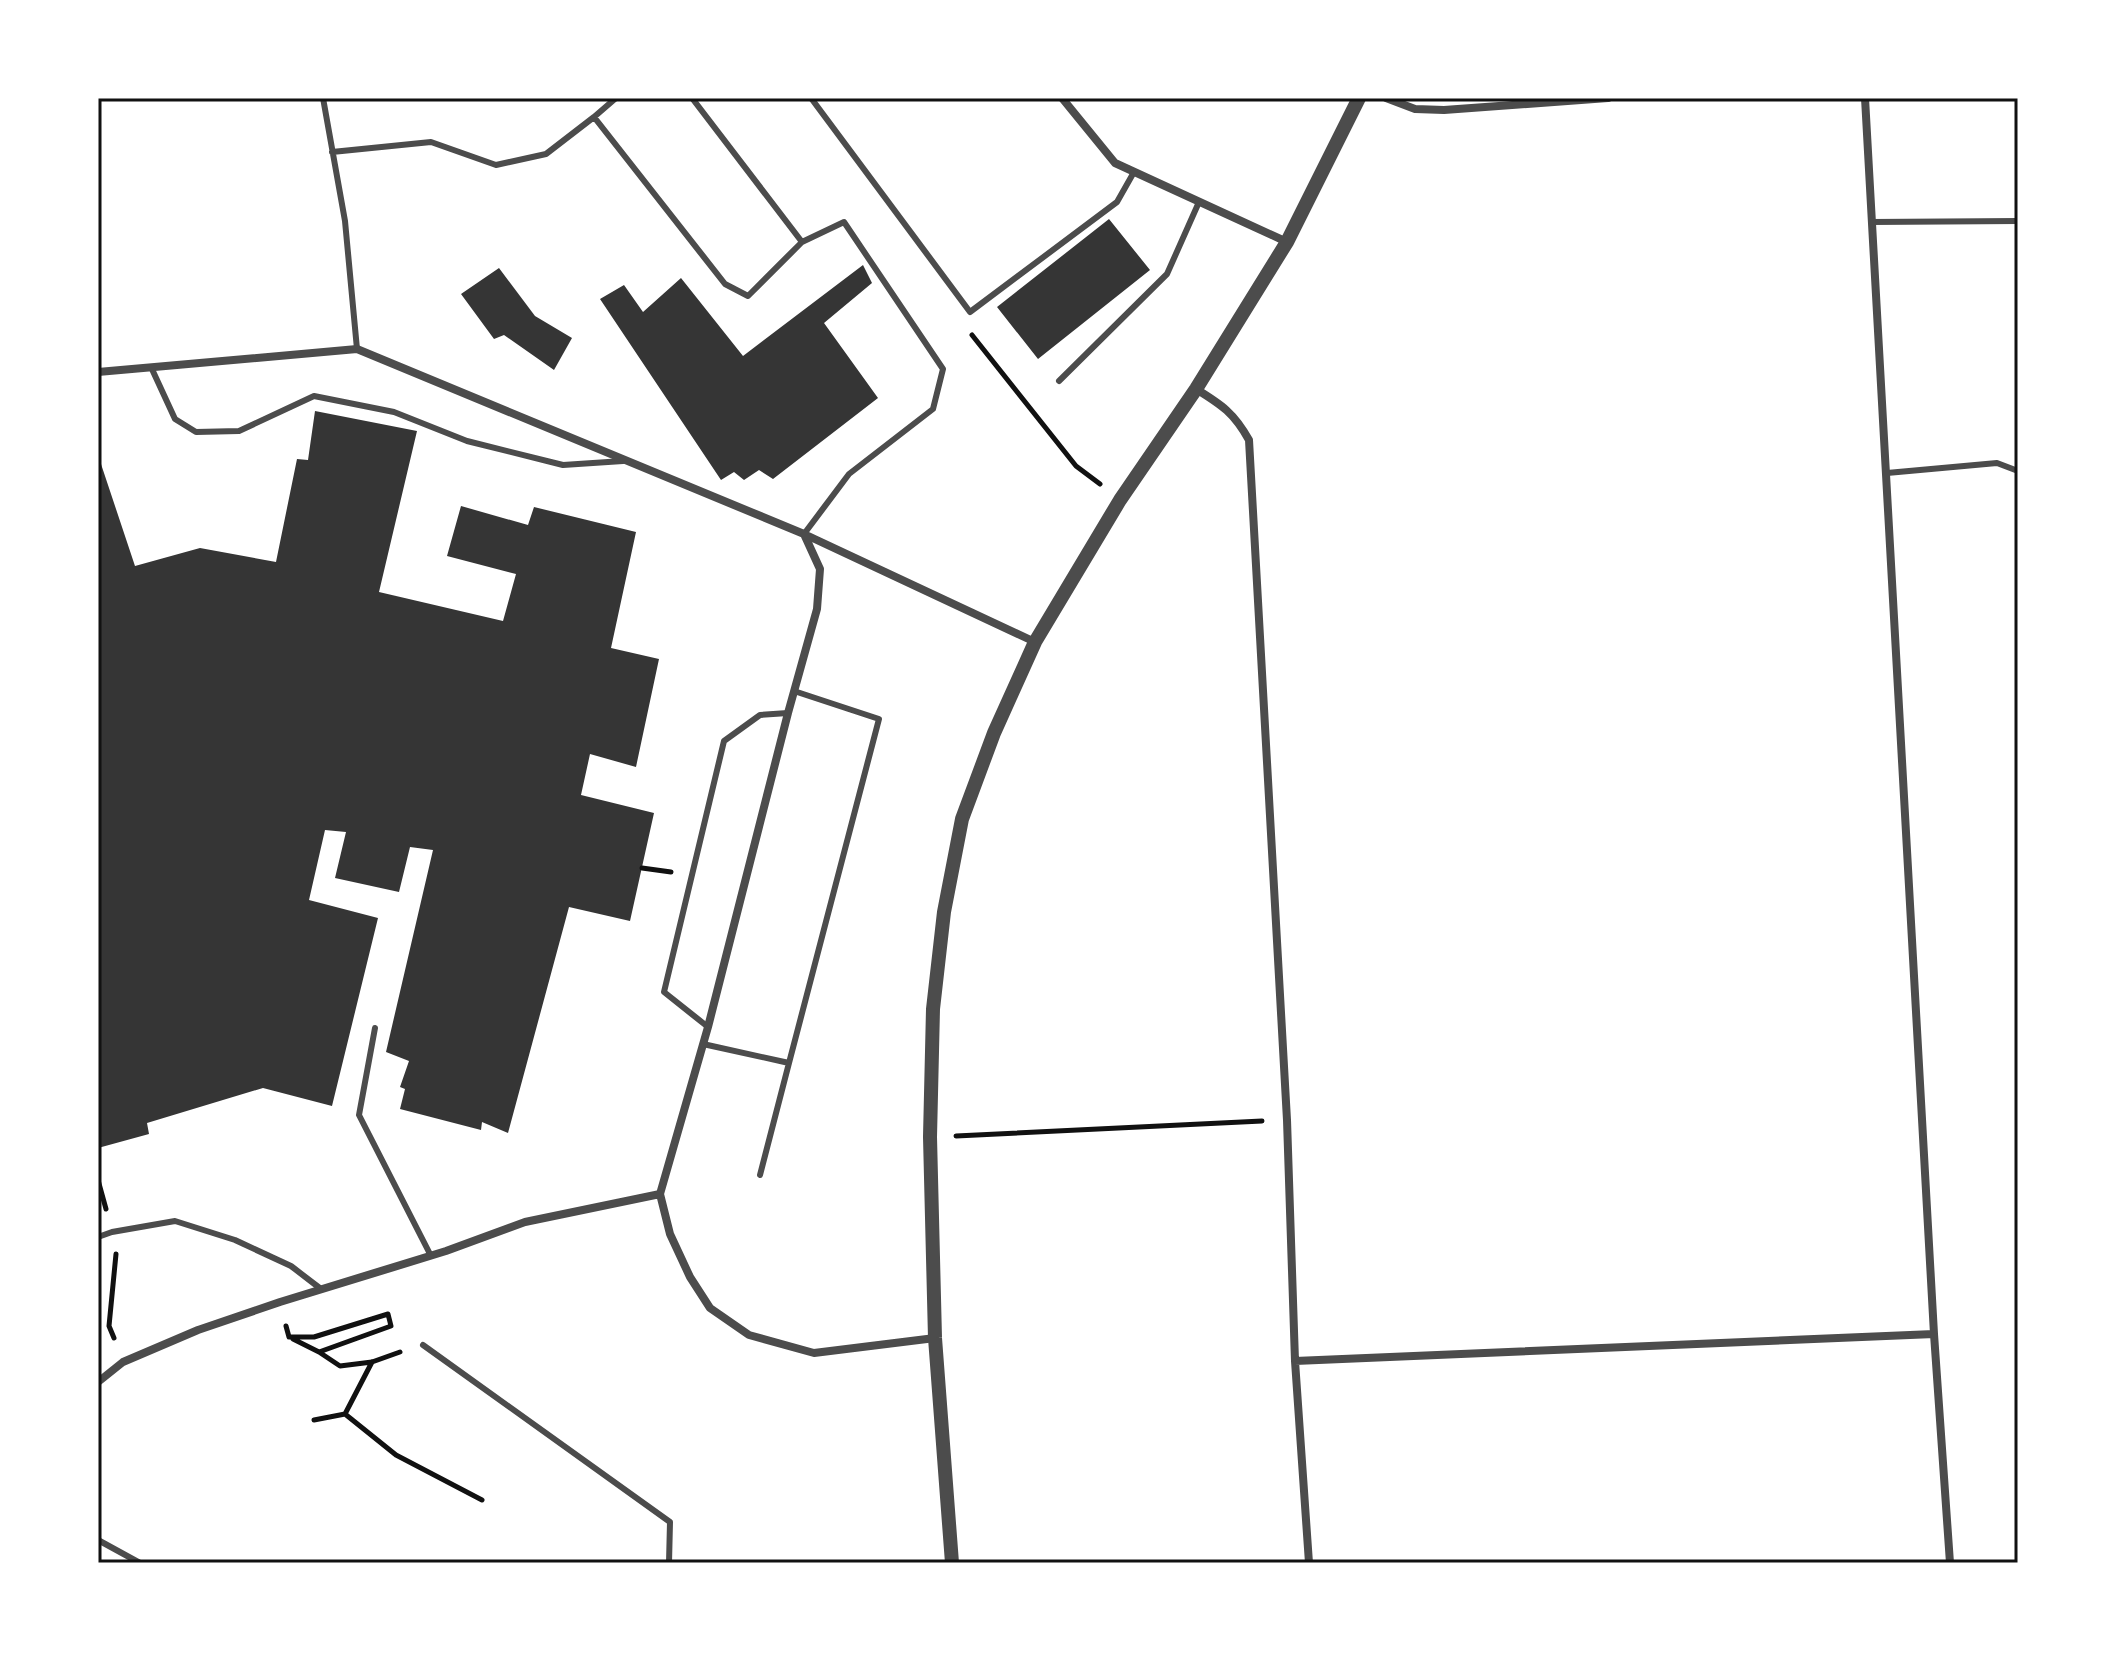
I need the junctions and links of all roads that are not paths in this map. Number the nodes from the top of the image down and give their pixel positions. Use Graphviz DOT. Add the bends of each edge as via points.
graph roads {
  1 [pos="323,98"];
  2 [pos="616,98"];
  3 [pos="692,98"];
  4 [pos="811,98"];
  5 [pos="1062,98"];
  6 [pos="1359,98"];
  7 [pos="1386,98"];
  8 [pos="1608,98"];
  9 [pos="1865,98"];
  10 [pos="594,117"];
  11 [pos="332,152"];
  12 [pos="1134,172"];
  13 [pos="1199,202"];
  14 [pos="2018,221"];
  15 [pos="1871,222"];
  16 [pos="802,242"];
  17 [pos="1287,242"];
  18 [pos="357,349"];
  19 [pos="151,367"];
  20 [pos="98,372"];
  21 [pos="1059,381"];
  22 [pos="1196,389"];
  23 [pos="626,460"];
  24 [pos="2018,471"];
  25 [pos="1887,473"];
  26 [pos="804,534"];
  27 [pos="1035,642"];
  28 [pos="794,691"];
  29 [pos="788,713"];
  30 [pos="708,1027"];
  31 [pos="375,1028"];
  32 [pos="703,1044"];
  33 [pos="789,1063"];
  34 [pos="760,1175"];
  35 [pos="660,1194"];
  36 [pos="98,1237"];
  37 [pos="431,1256"];
  38 [pos="321,1289"];
  39 [pos="1934,1334"];
  40 [pos="935,1338"];
  41 [pos="423,1345"];
  42 [pos="1295,1361"];
  43 [pos="98,1382"];
  44 [pos="98,1540"];
  45 [pos="140,1563"];
  46 [pos="669,1563"];
  47 [pos="952,1563"];
  48 [pos="1309,1563"];
  49 [pos="1950,1563"];
  1 -- 11 [label="lane"];
  2 -- 10 [label="lane"];
  3 -- 16 [label="lane"];
  4 -- 12 [label="lane" via="970,312 1117,202"];
  5 -- 12 [label="street" via="1115,163"];
  6 -- 17 [label="street"];
  7 -- 8 [label="street" via="1415,109 1444,110"];
  9 -- 15 [label="street"];
  10 -- 11 [label="lane" via="546,154 496,165 431,142"];
  10 -- 16 [label="lane" via="725,284 748,296"];
  11 -- 18 [label="lane" via="345,221"];
  12 -- 13 [label="street"];
  13 -- 17 [label="street"];
  13 -- 21 [label="lane" via="1167,274"];
  14 -- 15 [label="lane"];
  15 -- 25 [label="street"];
  16 -- 26 [label="lane" via="844,222 943,369 933,409 849,474"];
  17 -- 22 [label="street"];
  18 -- 19 [label="street"];
  18 -- 23 [label="street"];
  19 -- 20 [label="street"];
  19 -- 23 [label="lane" via="175,419 196,432 239,431 314,396 394,412 467,441 563,465"];
  22 -- 27 [label="street" via="1120,500"];
  22 -- 42 [label="street" via="1222,405 1249,440 1287,1120"];
  23 -- 26 [label="street"];
  24 -- 25 [label="lane" via="1997,463"];
  25 -- 39 [label="street"];
  26 -- 27 [label="street"];
  26 -- 28 [label="street" via="820,569 817,609"];
  27 -- 40 [label="street" via="962,819 944,912 933,1009 930,1137"];
  28 -- 29 [label="street"];
  28 -- 33 [label="lane" via="879,719"];
  29 -- 30 [label="street"];
  29 -- 30 [label="lane" via="760,715 724,741 664,992"];
  30 -- 32 [label="street"];
  31 -- 37 [label="lane" via="359,1115"];
  32 -- 33 [label="lane"];
  32 -- 35 [label="street"];
  33 -- 34 [label="lane"];
  35 -- 37 [label="street" via="525,1222"];
  35 -- 40 [label="street" via="670,1234 690,1277 710,1308 749,1335 814,1353"];
  36 -- 38 [label="lane" via="175,1221 291,1266"];
  37 -- 38 [label="street"];
  38 -- 43 [label="street" via="198,1330 123,1362"];
  39 -- 42 [label="street"];
  39 -- 49 [label="street"];
  40 -- 47 [label="street"];
  41 -- 46 [label="lane" via="670,1522"];
  42 -- 48 [label="street"];
  44 -- 45 [label="lane"];
}
